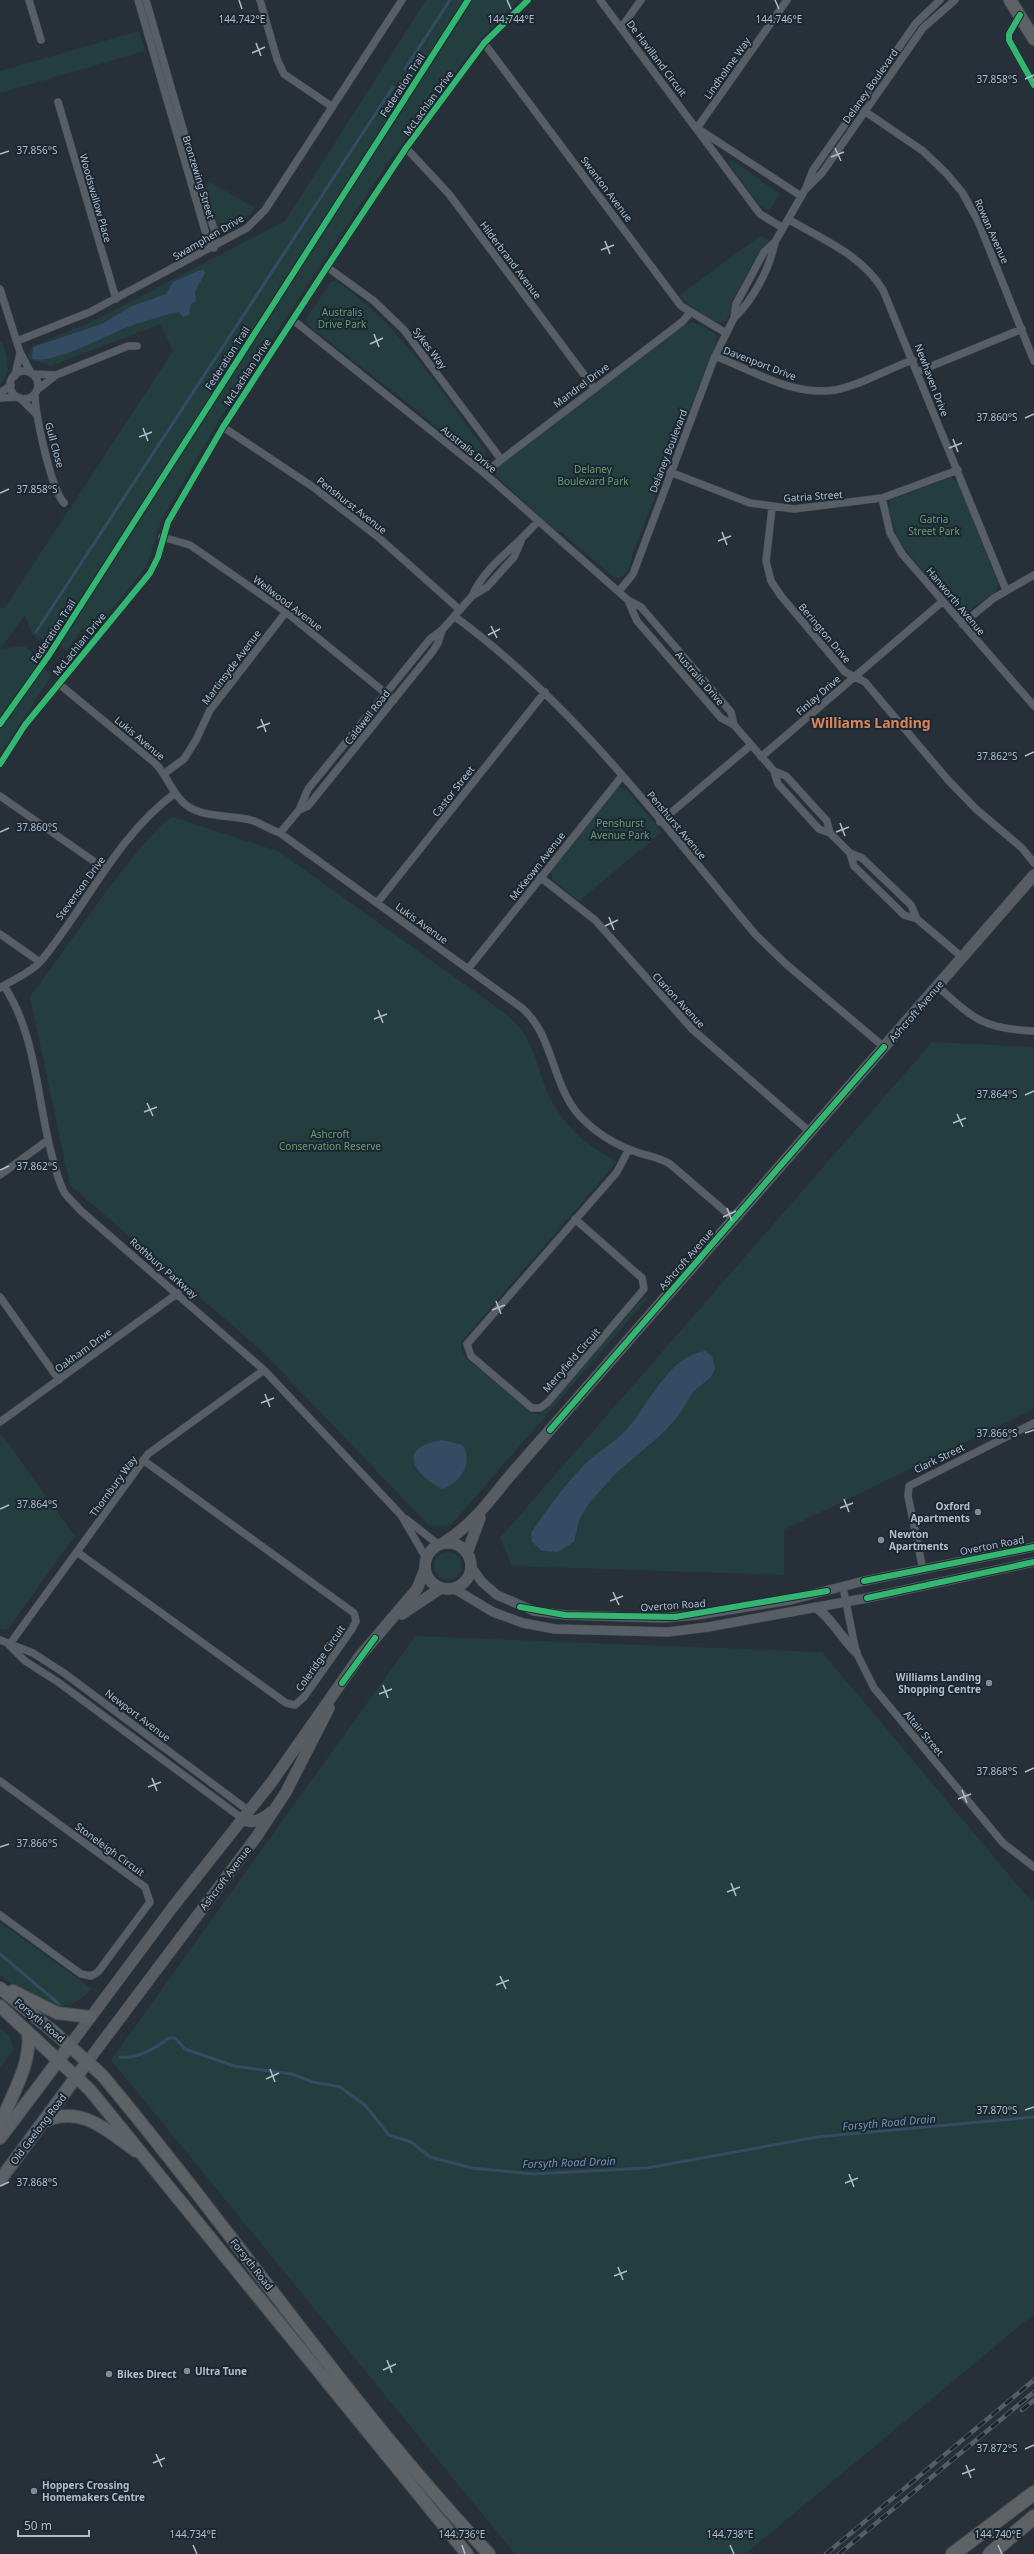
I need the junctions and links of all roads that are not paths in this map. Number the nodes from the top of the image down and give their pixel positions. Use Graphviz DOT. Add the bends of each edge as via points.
graph roads {
  1 [pos="29,0"];
  2 [pos="138,0"];
  3 [pos="146,0"];
  4 [pos="260,0"];
  5 [pos="402,0"];
  6 [pos="528,0"];
  7 [pos="600,0"];
  8 [pos="640,0"];
  9 [pos="787,0"];
  10 [pos="955,0"];
  11 [pos="1010,0"];
  12 [pos="938,1"];
  13 [pos="943,9"];
  14 [pos="1020,15"];
  15 [pos="621,28"];
  16 [pos="1034,39"];
  17 [pos="41,40"];
  18 [pos="484,43"];
  19 [pos="1034,85"];
  20 [pos="58,102"];
  21 [pos="331,106"];
  22 [pos="857,106"];
  23 [pos="865,111"];
  24 [pos="697,128"];
  25 [pos="406,148"];
  26 [pos="729,149"];
  27 [pos="720,160"];
  28 [pos="806,188"];
  29 [pos="801,196"];
  30 [pos="788,219"];
  31 [pos="783,228"];
  32 [pos="214,248"];
  33 [pos="327,267"];
  34 [pos="0,289"];
  35 [pos="116,299"];
  36 [pos="690,312"];
  37 [pos="293,320"];
  38 [pos="1022,329"];
  39 [pos="726,333"];
  40 [pos="1034,336"];
  41 [pos="1026,340"];
  42 [pos="17,341"];
  43 [pos="137,346"];
  44 [pos="20,352"];
  45 [pos="715,356"];
  46 [pos="913,360"];
  47 [pos="1034,361"];
  48 [pos="917,372"];
  49 [pos="32,374"];
  50 [pos="56,375"];
  51 [pos="15,376"];
  52 [pos="11,385"];
  53 [pos="594,388"];
  54 [pos="36,392"];
  55 [pos="0,393"];
  56 [pos="0,398"];
  57 [pos="19,398"];
  58 [pos="36,414"];
  59 [pos="223,427"];
  60 [pos="500,458"];
  61 [pos="958,470"];
  62 [pos="670,472"];
  63 [pos="484,473"];
  64 [pos="882,498"];
  65 [pos="64,503"];
  66 [pos="772,508"];
  67 [pos="538,521"];
  68 [pos="162,537"];
  69 [pos="1034,575"];
  70 [pos="620,590"];
  71 [pos="1006,590"];
  72 [pos="628,600"];
  73 [pos="942,601"];
  74 [pos="460,610"];
  75 [pos="286,612"];
  76 [pos="454,616"];
  77 [pos="962,624"];
  78 [pos="442,630"];
  79 [pos="854,676"];
  80 [pos="59,684"];
  81 [pos="545,692"];
  82 [pos="385,693"];
  83 [pos="394,700"];
  84 [pos="1034,706"];
  85 [pos="734,725"];
  86 [pos="751,745"];
  87 [pos="761,757"];
  88 [pos="0,764"];
  89 [pos="774,771"];
  90 [pos="165,773"];
  91 [pos="622,776"];
  92 [pos="174,794"];
  93 [pos="0,796"];
  94 [pos="299,810"];
  95 [pos="660,822"];
  96 [pos="830,833"];
  97 [pos="280,834"];
  98 [pos="1022,848"];
  99 [pos="850,853"];
  100 [pos="1034,856"];
  101 [pos="1034,863"];
  102 [pos="105,869"];
  103 [pos="1034,874"];
  104 [pos="540,877"];
  105 [pos="377,903"];
  106 [pos="917,918"];
  107 [pos="0,934"];
  108 [pos="962,958"];
  109 [pos="40,962"];
  110 [pos="468,969"];
  111 [pos="937,986"];
  112 [pos="2,987"];
  113 [pos="1034,1031"];
  114 [pos="884,1047"];
  115 [pos="810,1132"];
  116 [pos="48,1140"];
  117 [pos="629,1149"];
  118 [pos="0,1175"];
  119 [pos="575,1218"];
  120 [pos="734,1219"];
  121 [pos="178,1293"];
  122 [pos="0,1297"];
  123 [pos="264,1370"];
  124 [pos="60,1380"];
  125 [pos="0,1422"];
  126 [pos="1034,1423"];
  127 [pos="143,1460"];
  128 [pos="483,1510"];
  129 [pos="401,1515"];
  130 [pos="441,1544"];
  131 [pos="1034,1547"];
  132 [pos="77,1552"];
  133 [pos="467,1553"];
  134 [pos="1034,1562"];
  135 [pos="426,1564"];
  136 [pos="471,1567"];
  137 [pos="923,1570"];
  138 [pos="843,1587"];
  139 [pos="441,1588"];
  140 [pos="453,1588"];
  141 [pos="847,1601"];
  142 [pos="815,1607"];
  143 [pos="389,1623"];
  144 [pos="0,1640"];
  145 [pos="9,1645"];
  146 [pos="856,1652"];
  147 [pos="64,1673"];
  148 [pos="58,1682"];
  149 [pos="342,1683"];
  150 [pos="0,1781"];
  151 [pos="275,1808"];
  152 [pos="246,1815"];
  153 [pos="1034,1867"];
  154 [pos="0,1915"];
  155 [pos="0,1983"];
  156 [pos="0,1988"];
  157 [pos="0,2006"];
  158 [pos="90,2017"];
  159 [pos="28,2033"];
  160 [pos="70,2045"];
  161 [pos="57,2060"];
  162 [pos="88,2061"];
  163 [pos="76,2077"];
  164 [pos="45,2121"];
  165 [pos="0,2124"];
  166 [pos="0,2138"];
  167 [pos="150,2161"];
  168 [pos="0,2180"];
  169 [pos="1034,2493"];
  170 [pos="1034,2517"];
  171 [pos="467,2554"];
  172 [pos="489,2554"];
  173 [pos="953,2554"];
  174 [pos="990,2554"];
  1 -- 17 [label="street"];
  2 -- 32 [label="street, Bronzewing Street" via="191,187 208,241"];
  3 -- 32 [label="street, Bronzewing Street" via="216,235"];
  4 -- 21 [label="street" via="277,59 284,74"];
  5 -- 21 [label="street, Swamphen Drive"];
  6 -- 18 [label="street, McLachlan Drive"];
  7 -- 15 [label="street, De Havilland Circuit"];
  8 -- 15 [label="street"];
  9 -- 24 [label="street, Lindholme Way"];
  10 -- 13 [label="street, Delaney Boulevard"];
  11 -- 14 [label="highway"];
  12 -- 13 [label="street"];
  12 -- 22 [label="street, Delaney Boulevard" via="916,23"];
  13 -- 23 [label="street, Delaney Boulevard" via="920,32"];
  14 -- 16 [label="highway"];
  14 -- 19 [label="street" via="1009,34 1009,40"];
  15 -- 24 [label="street, De Havilland Circuit"];
  18 -- 25 [label="street, McLachlan Drive"];
  18 -- 36 [label="street, Swanton Avenue" via="681,306"];
  20 -- 35 [label="street, Woodswallow Place"];
  21 -- 32 [label="street, Swamphen Drive" via="265,210 247,228"];
  22 -- 23 [label="street, Rowan Avenue"];
  22 -- 28 [label="street, Delaney Boulevard" via="813,170"];
  23 -- 28 [label="street, Delaney Boulevard" via="822,173"];
  23 -- 38 [label="street, Rowan Avenue" via="930,157 962,192 978,221"];
  24 -- 26 [label="street, De Havilland Circuit"];
  24 -- 27 [label="street, De Havilland Circuit"];
  25 -- 33 [label="street, McLachlan Drive"];
  25 -- 53 [label="street, Hilderbrand Avenue" via="449,194"];
  26 -- 27 [label="street"];
  26 -- 29 [label="street, De Havilland Circuit"];
  27 -- 31 [label="street, De Havilland Circuit" via="760,214"];
  28 -- 29 [label="street, Delaney Boulevard"];
  29 -- 30 [label="street, Delaney Boulevard"];
  30 -- 31 [label="street, Delaney Boulevard"];
  30 -- 46 [label="street, Newhaven Drive" via="856,258 872,274 889,300"];
  31 -- 39 [label="street, Delaney Boulevard" via="775,242 772,257"];
  32 -- 35 [label="street, Swamphen Drive"];
  33 -- 37 [label="street, McLachlan Drive"];
  33 -- 60 [label="street, Sykes Way" via="374,300 404,330"];
  34 -- 42 [label="street"];
  35 -- 42 [label="street, Swamphen Drive"];
  36 -- 39 [label="street, Swanton Avenue"];
  36 -- 53 [label="street, Mandrel Drive" via="682,322"];
  37 -- 59 [label="street, McLachlan Drive"];
  37 -- 63 [label="street, Australis Drive"];
  38 -- 41 [label="street, Rowan Avenue"];
  38 -- 48 [label="street"];
  39 -- 45 [label="street, Delaney Boulevard"];
  40 -- 41 [label="street"];
  41 -- 47 [label="street, Rowan Avenue"];
  42 -- 44 [label="street"];
  43 -- 50 [label="street" via="128,346"];
  44 -- 49 [label="street"];
  44 -- 51 [label="street"];
  45 -- 46 [label="street, Davenport Drive" via="786,385 809,390 834,390 853,385"];
  45 -- 62 [label="street, Delaney Boulevard"];
  46 -- 48 [label="street, Newhaven Drive"];
  48 -- 61 [label="street, Newhaven Drive"];
  49 -- 50 [label="street"];
  49 -- 51 [label="street" via="22,372"];
  49 -- 54 [label="street" via="37,381"];
  50 -- 54 [label="street"];
  51 -- 52 [label="street"];
  52 -- 55 [label="street"];
  52 -- 57 [label="street" via="12,392"];
  53 -- 60 [label="street, Mandrel Drive"];
  54 -- 57 [label="street" via="28,398"];
  54 -- 58 [label="street, Gull Close"];
  56 -- 57 [label="street"];
  57 -- 58 [label="street, Gull Close"];
  58 -- 65 [label="street, Gull Close" via="56,489"];
  59 -- 68 [label="street, McLachlan Drive" via="168,522"];
  59 -- 74 [label="street, Penshurst Avenue" via="313,486 378,537"];
  60 -- 63 [label="street, Mandrel Drive"];
  61 -- 64 [label="street, Gatria Street"];
  61 -- 71 [label="street, Newhaven Drive"];
  62 -- 66 [label="street, Gatria Street" via="744,501"];
  62 -- 70 [label="street, Delaney Boulevard" via="633,574"];
  63 -- 67 [label="street, Australis Drive"];
  64 -- 66 [label="street, Gatria Street" via="808,508"];
  64 -- 73 [label="street, Hanworth Avenue" via="897,546"];
  66 -- 79 [label="street, Berington Drive" via="766,553 771,581 845,672"];
  67 -- 70 [label="street, Australis Drive"];
  67 -- 74 [label="street, Caldwell Road" via="521,541 510,562 487,587 472,596"];
  68 -- 75 [label="street, Wellwood Avenue" via="190,545"];
  68 -- 80 [label="street, McLachlan Drive" via="158,557 150,573"];
  69 -- 71 [label="street"];
  70 -- 72 [label="street, Australis Drive"];
  71 -- 77 [label="street"];
  72 -- 85 [label="street, Australis Drive" via="637,622 721,718"];
  72 -- 85 [label="street, Australis Drive" via="641,607 716,694 731,712"];
  73 -- 77 [label="street, Hanworth Avenue"];
  73 -- 79 [label="street, Finlay Drive"];
  74 -- 76 [label="street, Caldwell Road"];
  75 -- 82 [label="street, Wellwood Avenue"];
  75 -- 90 [label="street, Martinsyde Avenue" via="210,710 184,759"];
  76 -- 78 [label="street, Caldwell Road"];
  76 -- 81 [label="street, Penshurst Avenue"];
  77 -- 84 [label="street, Hanworth Avenue"];
  78 -- 82 [label="street, Caldwell Road" via="430,639"];
  78 -- 83 [label="street, Caldwell Road" via="438,643"];
  79 -- 87 [label="street, Finlay Drive"];
  79 -- 98 [label="street, Berington Drive" via="865,682 963,796"];
  80 -- 88 [label="street, McLachlan Drive" via="25,725"];
  80 -- 90 [label="street, Lukis Avenue"];
  81 -- 91 [label="street, Penshurst Avenue"];
  81 -- 105 [label="street, Castor Street"];
  82 -- 83 [label="street, Wellwood Avenue"];
  82 -- 94 [label="street, Caldwell Road" via="308,789"];
  83 -- 94 [label="street, Caldwell Road" via="308,806"];
  85 -- 86 [label="street, Australis Drive"];
  86 -- 87 [label="street, Australis Drive"];
  86 -- 95 [label="street"];
  87 -- 89 [label="street, Australis Drive"];
  89 -- 96 [label="street, Australis Drive" via="778,784 819,829"];
  89 -- 96 [label="street, Australis Drive" via="786,776 827,821"];
  90 -- 92 [label="street, Lukis Avenue"];
  91 -- 95 [label="street, Penshurst Avenue"];
  91 -- 104 [label="street, McKeown Avenue"];
  92 -- 97 [label="street, Lukis Avenue" via="187,806 204,814 254,821"];
  92 -- 102 [label="street, Stevenson Drive" via="155,811"];
  93 -- 102 [label="street"];
  94 -- 97 [label="street, Caldwell Road"];
  95 -- 114 [label="street, Penshurst Avenue" via="755,934 786,964"];
  96 -- 99 [label="street, Australis Drive"];
  97 -- 105 [label="street, Lukis Avenue"];
  98 -- 100 [label="street, Berington Drive"];
  98 -- 101 [label="street, Berington Drive"];
  99 -- 106 [label="street, Australis Drive" via="862,858 911,905"];
  99 -- 106 [label="street, Australis Drive" via="854,866 888,900 904,914"];
  102 -- 109 [label="street, Stevenson Drive"];
  103 -- 108 [label="main road, Ashcroft Avenue"];
  104 -- 110 [label="street, McKeown Avenue"];
  104 -- 115 [label="street, Clarion Avenue" via="595,920 692,1029"];
  105 -- 110 [label="street, Lukis Avenue"];
  106 -- 108 [label="street, Australis Drive"];
  107 -- 109 [label="street"];
  108 -- 111 [label="main road, Ashcroft Avenue"];
  109 -- 112 [label="street, Stevenson Drive"];
  110 -- 117 [label="street, Lukis Avenue" via="528,1013 546,1040 560,1085 571,1105 594,1129 609,1140"];
  111 -- 113 [label="street" via="971,1016 986,1024 1008,1030"];
  111 -- 114 [label="main road, Ashcroft Avenue"];
  112 -- 116 [label="street, Rothbury Parkway" via="13,1000 24,1026"];
  114 -- 115 [label="main road, Ashcroft Avenue"];
  115 -- 120 [label="main road, Ashcroft Avenue"];
  116 -- 118 [label="street"];
  116 -- 121 [label="street, Rothbury Parkway" via="58,1179 65,1193 80,1210"];
  117 -- 119 [label="street, Merryfield Circuit" via="617,1172"];
  117 -- 120 [label="street, Lukis Avenue" via="670,1164"];
  119 -- 119 [label="street, Merryfield Circuit" via="467,1344 471,1356 532,1408 540,1408 547,1403 644,1289 642,1278"];
  120 -- 128 [label="main road, Ashcroft Avenue"];
  121 -- 123 [label="street, Rothbury Parkway"];
  121 -- 124 [label="street, Oakham Drive"];
  122 -- 124 [label="street"];
  123 -- 127 [label="street, Thornbury Way" via="154,1449"];
  123 -- 129 [label="street, Rothbury Parkway"];
  124 -- 125 [label="street, Oakham Drive"];
  126 -- 137 [label="street, Clark Street" via="909,1486 908,1496"];
  127 -- 132 [label="street, Thornbury Way"];
  127 -- 132 [label="street, Coleridge Circuit" via="354,1613 356,1621 352,1629 304,1697 295,1704 286,1703"];
  128 -- 130 [label="main road, Ashcroft Avenue" via="462,1532"];
  128 -- 133 [label="main road, Ashcroft Avenue"];
  129 -- 130 [label="street, Rothbury Parkway"];
  129 -- 135 [label="street, Rothbury Parkway"];
  130 -- 133 [label="main road" via="457,1545"];
  130 -- 135 [label="main road" via="431,1550"];
  131 -- 137 [label="street, Overton Road"];
  132 -- 145 [label="street, Thornbury Way"];
  133 -- 136 [label="main road"];
  134 -- 141 [label="street"];
  135 -- 139 [label="main road" via="429,1579"];
  135 -- 143 [label="main road, Ashcroft Avenue" via="417,1589"];
  136 -- 138 [label="street, Overton Road" via="490,1589 507,1601 534,1611 565,1615 645,1618 687,1616 790,1600"];
  136 -- 140 [label="main road" via="465,1580"];
  137 -- 138 [label="street, Overton Road"];
  138 -- 141 [label="street, Altair Street"];
  139 -- 140 [label="main road"];
  139 -- 143 [label="main road, Ashcroft Avenue"];
  140 -- 142 [label="street" via="509,1619 555,1629 683,1631"];
  141 -- 142 [label="street"];
  141 -- 146 [label="street, Altair Street"];
  142 -- 146 [label="street" via="824,1613"];
  143 -- 149 [label="main road, Ashcroft Avenue"];
  144 -- 145 [label="street, Newport Avenue"];
  145 -- 147 [label="street, Newport Avenue" via="33,1653"];
  145 -- 148 [label="street, Newport Avenue" via="25,1661"];
  146 -- 153 [label="street, Altair Street" via="874,1688 941,1769 1003,1842"];
  147 -- 148 [label="street"];
  147 -- 152 [label="street, Newport Avenue"];
  148 -- 152 [label="street, Newport Avenue"];
  149 -- 151 [label="main road, Ashcroft Avenue"];
  149 -- 152 [label="main road, Ashcroft Avenue"];
  150 -- 154 [label="street, Stoneleigh Circuit" via="145,1887 150,1902 98,1972 91,1976 81,1974"];
  151 -- 152 [label="main road" via="259,1820 248,1822"];
  151 -- 162 [label="main road, Ashcroft Avenue" via="257,1836"];
  152 -- 158 [label="main road, Ashcroft Avenue"];
  155 -- 158 [label="highway" via="56,2012"];
  156 -- 160 [label="highway, Forsyth Road"];
  157 -- 159 [label="highway, Forsyth Road"];
  158 -- 160 [label="main road, Ashcroft Avenue"];
  159 -- 161 [label="highway, Forsyth Road"];
  159 -- 165 [label="highway" via="28,2050 24,2065"];
  160 -- 161 [label="main road"];
  160 -- 162 [label="highway, Forsyth Road"];
  161 -- 163 [label="highway, Forsyth Road"];
  161 -- 166 [label="main road"];
  162 -- 163 [label="main road, Old Geelong Road"];
  162 -- 172 [label="highway, Forsyth Road" via="132,2110 382,2431 451,2514"];
  163 -- 164 [label="main road, Old Geelong Road"];
  163 -- 167 [label="highway, Forsyth Road"];
  164 -- 167 [label="highway" via="68,2114 87,2120"];
  164 -- 168 [label="main road, Old Geelong Road"];
  167 -- 171 [label="highway, Forsyth Road"];
  169 -- 173 [label="highway"];
  170 -- 174 [label="highway"];
}
